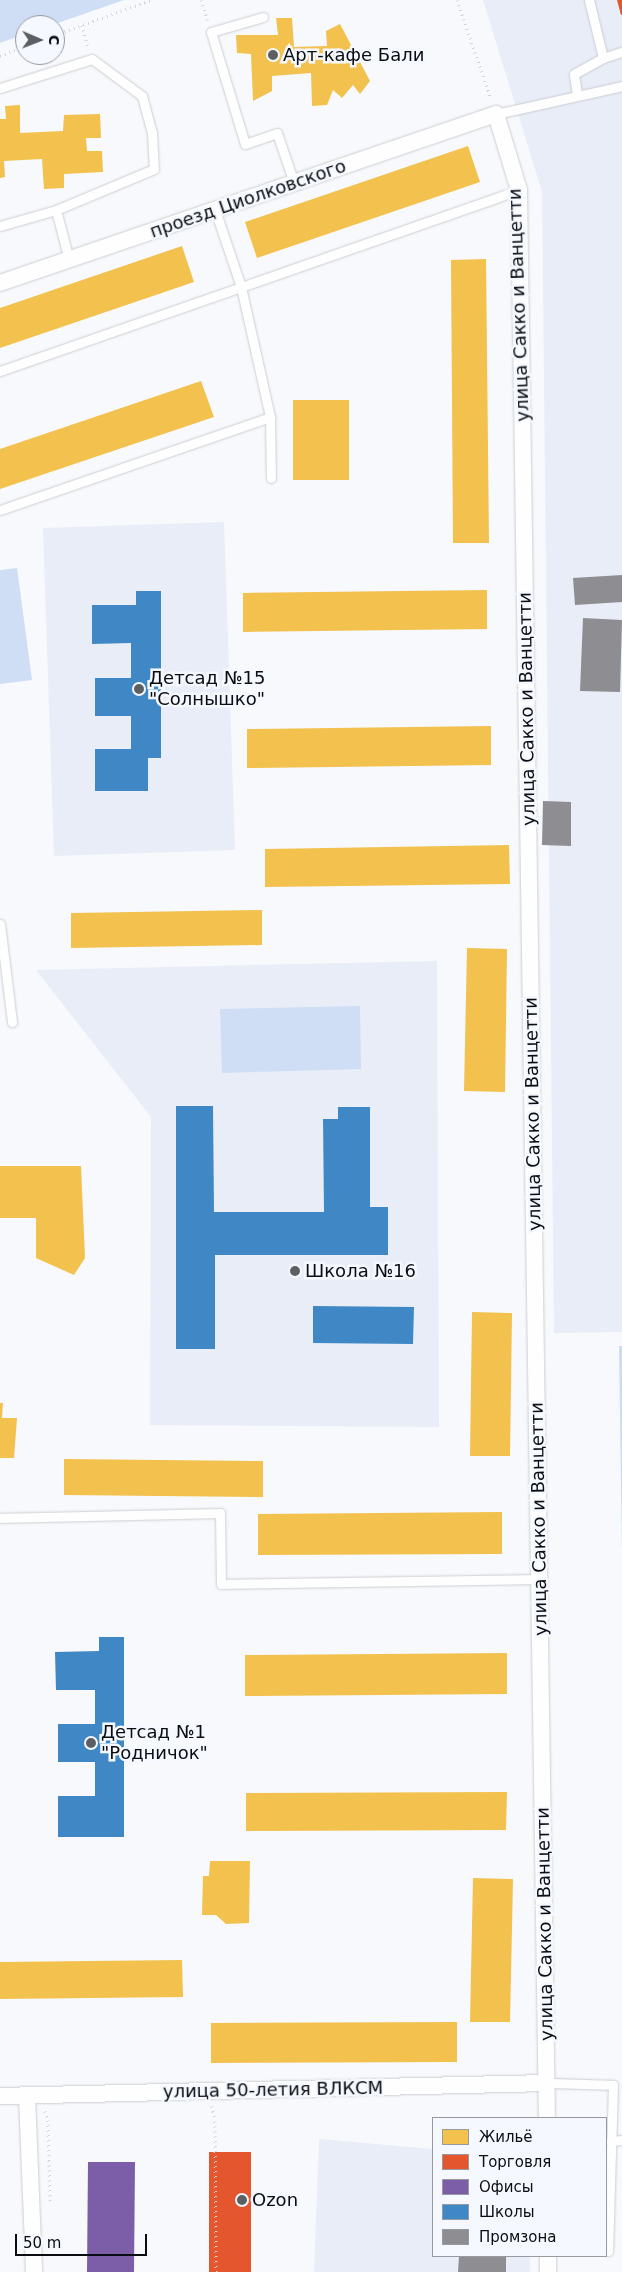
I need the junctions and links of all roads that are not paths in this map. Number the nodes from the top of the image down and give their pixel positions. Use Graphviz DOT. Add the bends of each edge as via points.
graph roads {
  1 [pos="589,0"];
  2 [pos="263,17"];
  3 [pos="622,52"];
  4 [pos="604,58"];
  5 [pos="622,86"];
  6 [pos="0,88"];
  7 [pos="577,94"];
  8 [pos="496,114"];
  9 [pos="294,183"];
  10 [pos="519,190"];
  11 [pos="56,210"];
  12 [pos="215,210"];
  13 [pos="0,226"];
  14 [pos="69,260"];
  15 [pos="0,283"];
  16 [pos="241,287"];
  17 [pos="0,371"];
  18 [pos="270,417"];
  19 [pos="271,478"];
  20 [pos="0,510"];
  21 [pos="0,924"];
  22 [pos="12,1022"];
  23 [pos="0,1518"];
  24 [pos="540,1578"];
  25 [pos="547,2083"];
  26 [pos="617,2085"];
  27 [pos="0,2096"];
  28 [pos="27,2096"];
  29 [pos="547,2117"];
  30 [pos="611,2140"];
  31 [pos="622,2140"];
  32 [pos="608,2251"];
  33 [pos="548,2257"];
  34 [pos="34,2272"];
  35 [pos="548,2272"];
  1 -- 4 [label="lane"];
  2 -- 9 [label="lane" via="211,32 245,144 277,133"];
  3 -- 4 [label="lane"];
  4 -- 7 [label="lane" via="574,74"];
  5 -- 7 [label="lane"];
  6 -- 11 [label="lane" via="92,59 142,96 152,134 154,169"];
  7 -- 8 [label="lane"];
  8 -- 9 [label="street, проезд Циолковского"];
  8 -- 10 [label="street, улица Сакко и Ванцетти"];
  9 -- 12 [label="street, проезд Циолковского"];
  10 -- 16 [label="lane"];
  10 -- 24 [label="street, улица Сакко и Ванцетти"];
  11 -- 13 [label="lane"];
  11 -- 14 [label="lane"];
  12 -- 14 [label="street, проезд Циолковского"];
  12 -- 16 [label="lane"];
  14 -- 15 [label="street, проезд Циолковского"];
  16 -- 17 [label="lane"];
  16 -- 18 [label="lane"];
  18 -- 19 [label="lane"];
  18 -- 20 [label="lane"];
  21 -- 22 [label="lane"];
  23 -- 24 [label="lane" via="220,1513 221,1584"];
  24 -- 25 [label="street, улица Сакко и Ванцетти"];
  25 -- 26 [label="lane"];
  25 -- 28 [label="street, улица 50-летия ВЛКСМ"];
  25 -- 29 [label="street, улица Сакко и Ванцетти"];
  26 -- 30 [label="lane"];
  27 -- 28 [label="street, улица 50-летия ВЛКСМ"];
  28 -- 34 [label="street"];
  30 -- 31 [label="lane"];
  30 -- 32 [label="lane"];
  33 -- 35 [label="street"];
}
